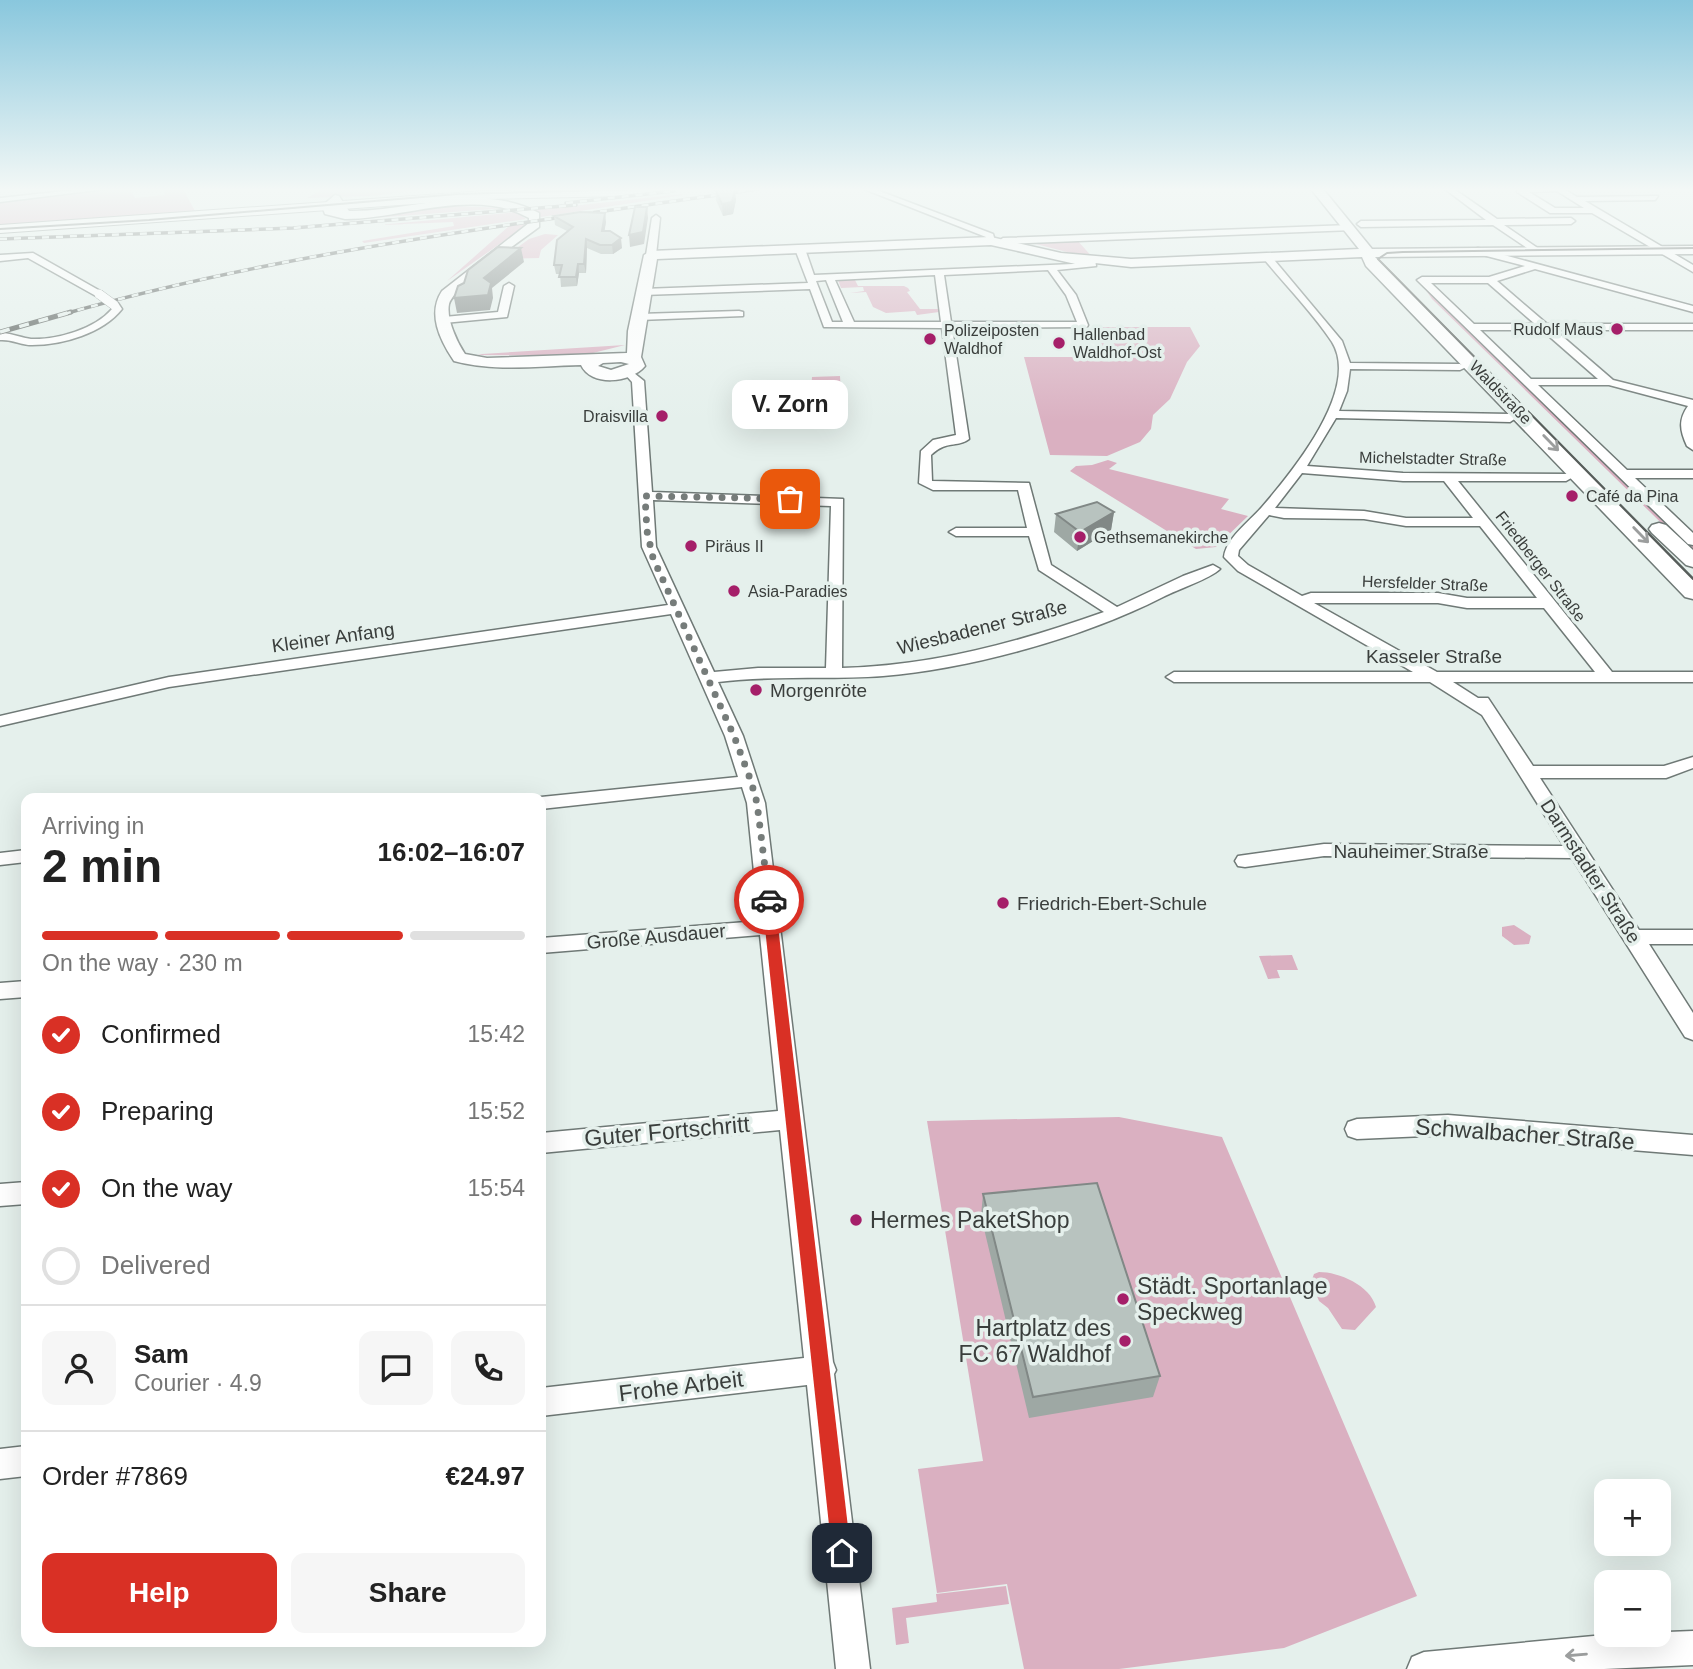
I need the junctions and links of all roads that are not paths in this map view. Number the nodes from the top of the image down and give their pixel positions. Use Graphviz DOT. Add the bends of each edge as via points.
graph roads {
  1 [pos="54,267"];
  2 [pos="480,267"];
  3 [pos="648,267"];
  4 [pos="807,267"];
  5 [pos="1057,267"];
  6 [pos="1275,267"];
  7 [pos="1388,267"];
  8 [pos="1395,267"];
  9 [pos="1533,267"];
  10 [pos="1051,268"];
  11 [pos="939,272"];
  12 [pos="829,277"];
  13 [pos="1490,280"];
  14 [pos="813,282"];
  15 [pos="509,286"];
  16 [pos="737,288"];
  17 [pos="643,292"];
  18 [pos="1693,309"];
  19 [pos="739,314"];
  20 [pos="639,317"];
  21 [pos="444,320"];
  22 [pos="948,326"];
  23 [pos="1471,327"];
  24 [pos="1545,327"];
  25 [pos="1693,327"];
  26 [pos="740,329"];
  27 [pos="846,329"];
  28 [pos="3,336"];
  29 [pos="628,358"];
  30 [pos="591,363"];
  31 [pos="1348,366"];
  32 [pos="1460,367"];
  33 [pos="612,374"];
  34 [pos="1528,382"];
  35 [pos="1609,382"];
  36 [pos="638,390"];
  37 [pos="1693,406"];
  38 [pos="1332,414"];
  39 [pos="1510,418"];
  40 [pos="1693,446"];
  41 [pos="1300,469"];
  42 [pos="1623,474"];
  43 [pos="1693,474"];
  44 [pos="1448,477"];
  45 [pos="1566,477"];
  46 [pos="645,496"];
  47 [pos="1268,511"];
  48 [pos="1483,522"];
  49 [pos="956,532"];
  50 [pos="1034,532"];
  51 [pos="1693,541"];
  52 [pos="1693,561"];
  53 [pos="1213,569"];
  54 [pos="1693,592"];
  55 [pos="1301,601"];
  56 [pos="1548,603"];
  57 [pos="675,609"];
  58 [pos="1116,613"];
  59 [pos="834,672"];
  60 [pos="1174,677"];
  61 [pos="1466,677"];
  62 [pos="1607,677"];
  63 [pos="1693,677"];
  64 [pos="708,678"];
  65 [pos="1435,678"];
  66 [pos="1487,711"];
  67 [pos="0,721"];
  68 [pos="1693,762"];
  69 [pos="1526,772"];
  70 [pos="751,781"];
  71 [pos="546,802"];
  72 [pos="1577,852"];
  73 [pos="21,857"];
  74 [pos="1,861"];
  75 [pos="1245,861"];
  76 [pos="771,927"];
  77 [pos="1634,937"];
  78 [pos="1693,937"];
  79 [pos="546,946"];
  80 [pos="21,989"];
  81 [pos="0,991"];
  82 [pos="1693,1031"];
  83 [pos="793,1119"];
  84 [pos="1357,1129"];
  85 [pos="546,1143"];
  86 [pos="1693,1145"];
  87 [pos="21,1193"];
  88 [pos="0,1195"];
  89 [pos="822,1370"];
  90 [pos="546,1401"];
  91 [pos="21,1462"];
  92 [pos="0,1464"];
  93 [pos="1693,1648"];
  94 [pos="853,1669"];
  95 [pos="1424,1669"];
  1 -- 28 [label="street, bridge" via="117,309 107,320 71,334 28,342"];
  2 -- 21 [label="street" via="451,289 442,304"];
  3 -- 17 [label="street"];
  4 -- 14 [label="street"];
  5 -- 10 [label="street"];
  6 -- 31 [label="street" via="1339,343"];
  7 -- 54 [label="street, Waldstraße, one-way"];
  8 -- 52 [label="street, Waldstraße" via="1413,280 1427,300"];
  9 -- 13 [label="street"];
  9 -- 18 [label="street"];
  10 -- 11 [label="street"];
  10 -- 22 [label="street" via="1071,295 1083,325"];
  11 -- 12 [label="street"];
  11 -- 22 [label="street"];
  12 -- 14 [label="street"];
  12 -- 27 [label="street"];
  13 -- 23 [label="street, Waldstraße" via="1422,280"];
  13 -- 24 [label="street"];
  14 -- 16 [label="street"];
  14 -- 27 [label="street" via="828,325"];
  15 -- 21 [label="street" via="503,315"];
  16 -- 17 [label="street"];
  16 -- 19 [label="street"];
  17 -- 20 [label="street"];
  19 -- 20 [label="street"];
  19 -- 26 [label="street"];
  20 -- 29 [label="street"];
  21 -- 30 [label="street" via="453,349 464,360"];
  22 -- 27 [label="street"];
  22 -- 50 [label="street" via="963,439 934,443 925,454 926,483 1024,486"];
  23 -- 24 [label="street"];
  23 -- 34 [label="street, Waldstraße"];
  24 -- 25 [label="street"];
  24 -- 35 [label="street"];
  29 -- 30 [label="street"];
  29 -- 33 [label="street"];
  29 -- 36 [label="street"];
  30 -- 33 [label="street" via="592,372"];
  31 -- 32 [label="street"];
  31 -- 38 [label="street"];
  33 -- 36 [label="street"];
  34 -- 35 [label="street"];
  34 -- 42 [label="street, Waldstraße"];
  35 -- 37 [label="street"];
  36 -- 46 [label="street"];
  37 -- 40 [label="street" via="1686,426"];
  38 -- 39 [label="street"];
  38 -- 41 [label="street"];
  41 -- 44 [label="street, Michelstadter Straße"];
  41 -- 47 [label="street"];
  42 -- 43 [label="street"];
  42 -- 51 [label="street, Waldstraße"];
  44 -- 45 [label="street, Michelstadter Straße"];
  44 -- 48 [label="street, Friedberger Straße"];
  46 -- 57 [label="street" via="649,547"];
  46 -- 59 [label="street" via="838,502"];
  47 -- 48 [label="street" via="1364,514 1406,522"];
  47 -- 55 [label="street, Darmstadter Straße" via="1232,549 1231,557"];
  48 -- 56 [label="street, Friedberger Straße"];
  49 -- 50 [label="street"];
  50 -- 58 [label="street" via="1044,567"];
  53 -- 58 [label="street, Wiesbadener Straße"];
  55 -- 56 [label="street, Hersfelder Straße" via="1438,598 1467,603"];
  55 -- 65 [label="street, Darmstadter Straße"];
  56 -- 62 [label="street, Friedberger Straße"];
  57 -- 64 [label="street"];
  57 -- 67 [label="street, Kleiner Anfang" via="169,682"];
  58 -- 59 [label="street, Wiesbadener Straße" via="929,664"];
  59 -- 64 [label="street, Wiesbadener Straße"];
  60 -- 65 [label="street, Kasseler Straße"];
  61 -- 62 [label="street, Kasseler Straße"];
  61 -- 65 [label="street, Kasseler Straße"];
  61 -- 66 [label="street, Darmstadter Straße"];
  62 -- 63 [label="street, Kasseler Straße"];
  64 -- 70 [label="street"];
  65 -- 66 [label="street, Darmstadter Straße"];
  66 -- 69 [label="street, Darmstadter Straße"];
  68 -- 69 [label="street" via="1667,772"];
  69 -- 72 [label="street, Darmstadter Straße"];
  70 -- 71 [label="street"];
  70 -- 76 [label="street"];
  72 -- 75 [label="street, Nauheimer Straße" via="1324,850"];
  72 -- 77 [label="street, Darmstadter Straße"];
  73 -- 74 [label="street"];
  76 -- 79 [label="street, Große Ausdauer"];
  76 -- 83 [label="street"];
  77 -- 78 [label="street"];
  77 -- 82 [label="street, Darmstadter Straße"];
  80 -- 81 [label="street"];
  83 -- 85 [label="street, Guter Fortschritt"];
  83 -- 89 [label="street"];
  84 -- 86 [label="street, Schwalbacher Straße" via="1427,1124"];
  87 -- 88 [label="street"];
  89 -- 90 [label="street, Frohe Arbeit"];
  89 -- 94 [label="street"];
  91 -- 92 [label="street"];
  93 -- 95 [label="street, one-way"];
}
